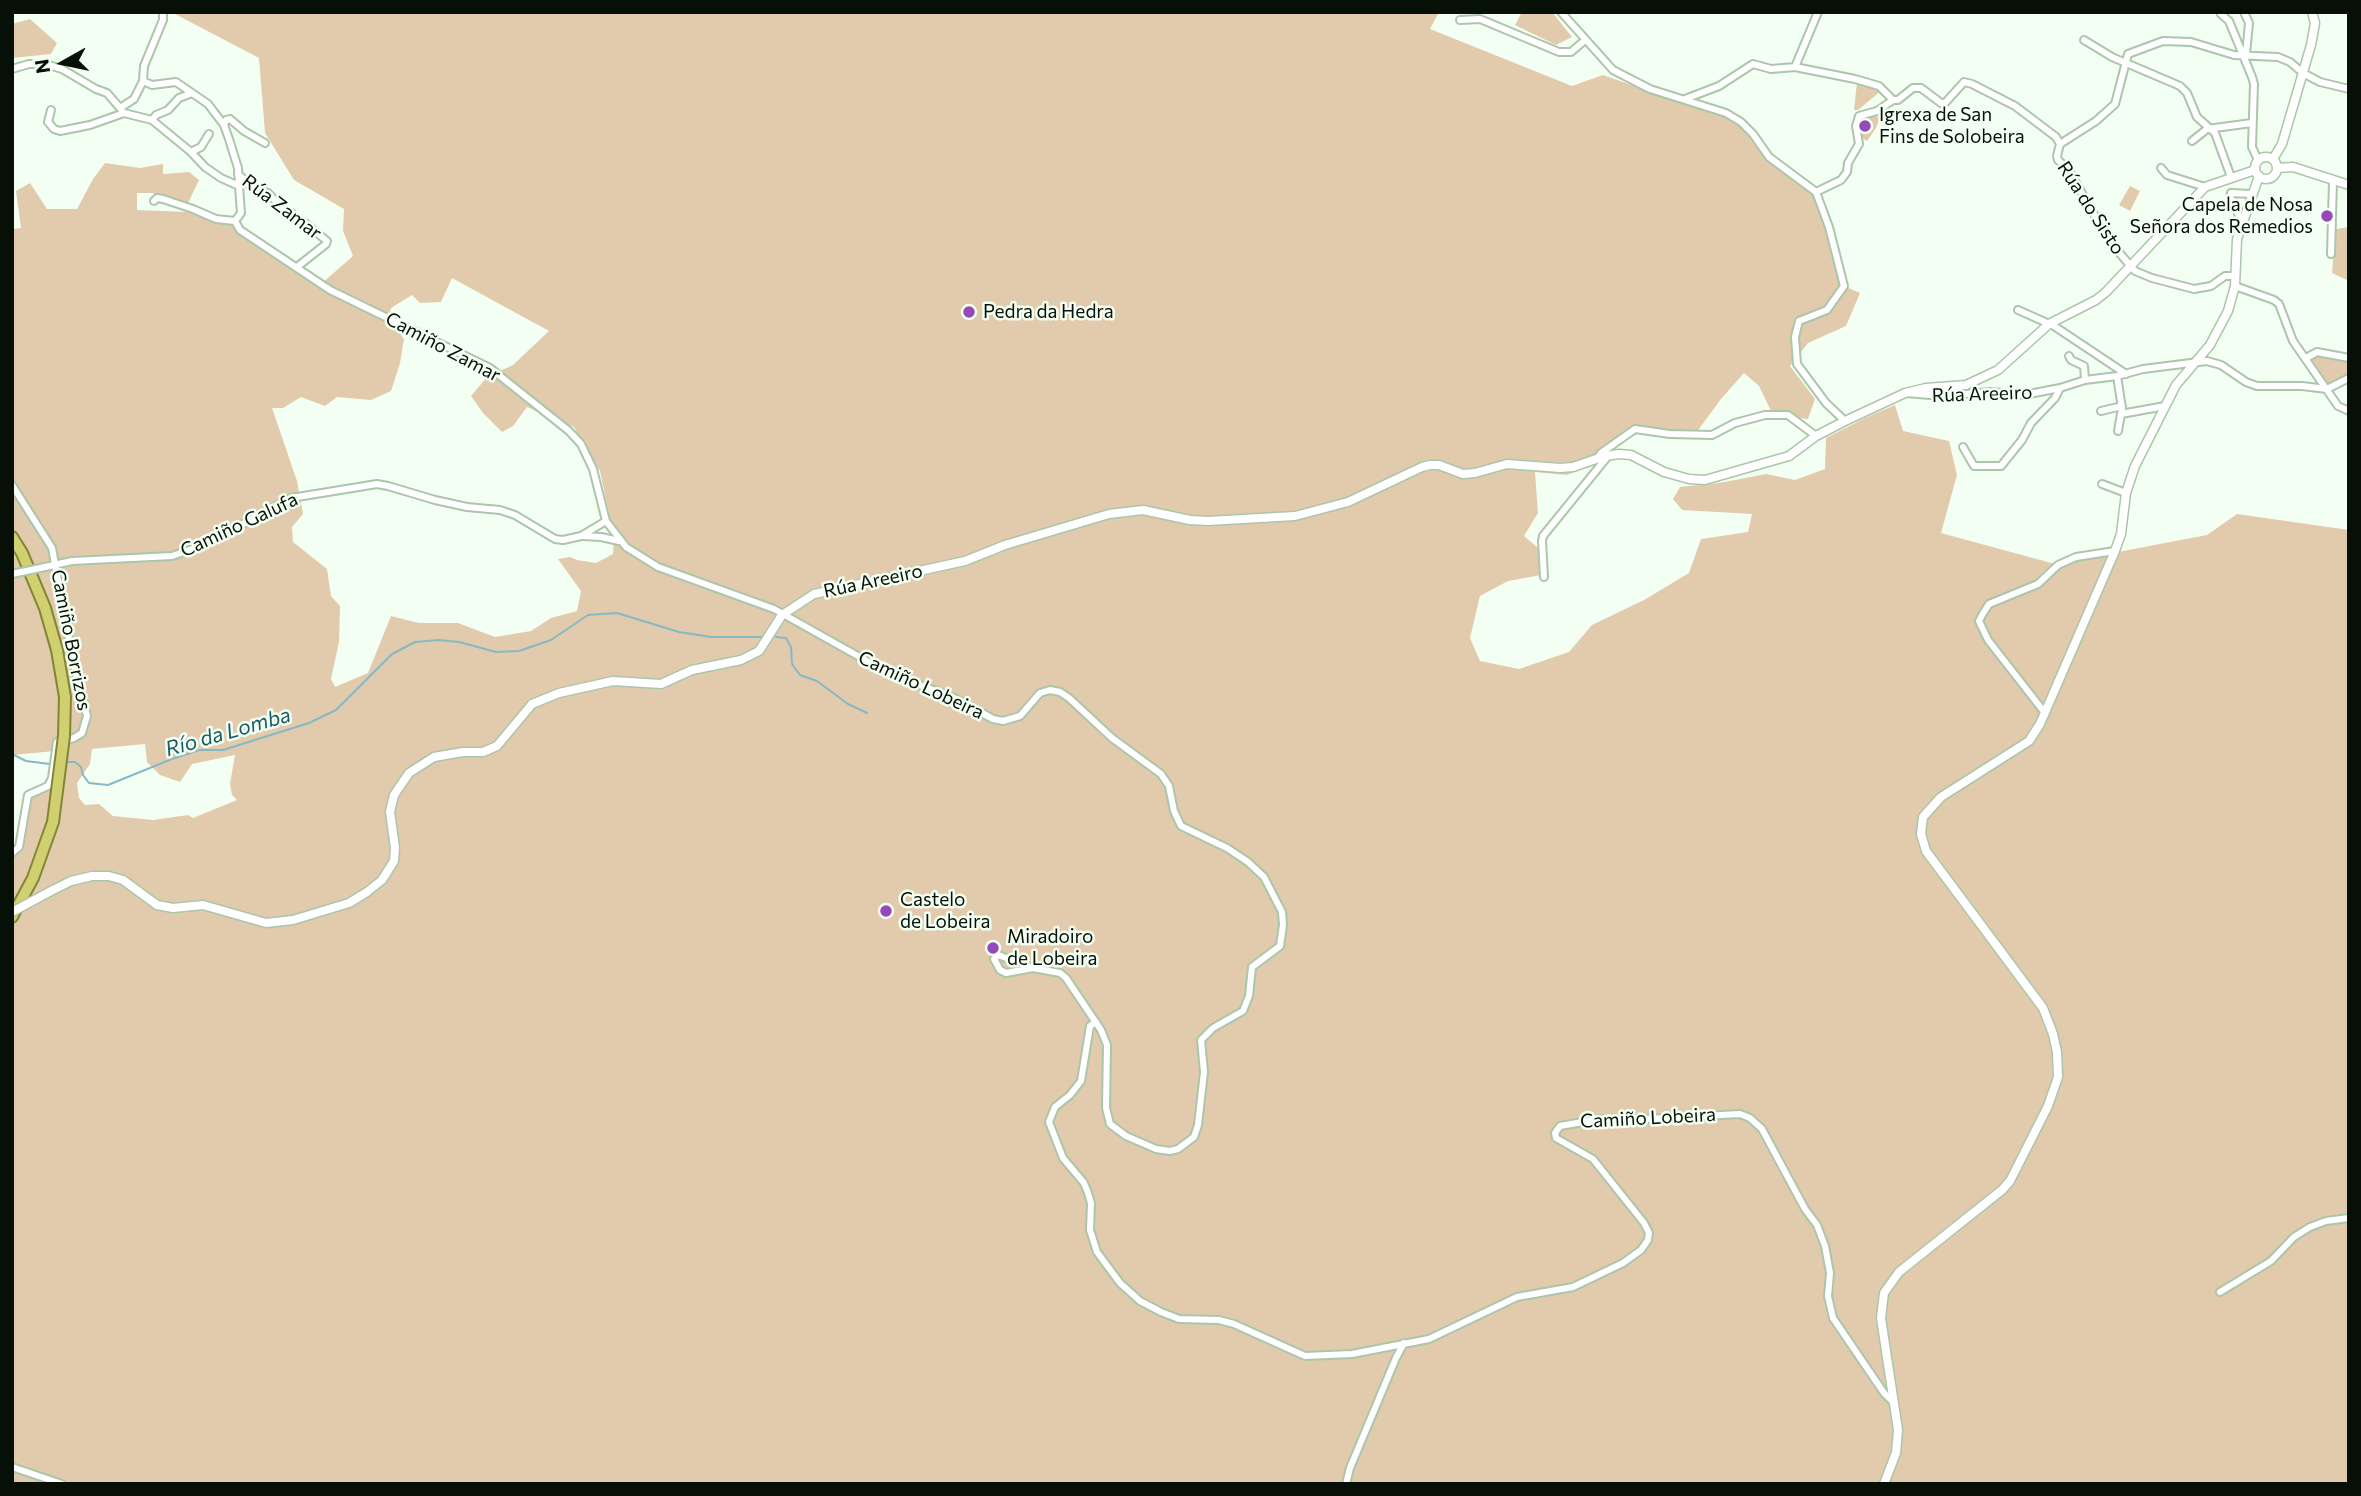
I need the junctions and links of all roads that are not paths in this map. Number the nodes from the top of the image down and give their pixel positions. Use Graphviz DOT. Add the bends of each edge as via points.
graph roads {
  1 [pos="163,12"];
  2 [pos="1561,12"];
  3 [pos="1818,12"];
  4 [pos="2244,12"];
  5 [pos="2312,12"];
  6 [pos="2221,14"];
  7 [pos="1460,20"];
  8 [pos="2084,40"];
  9 [pos="1584,41"];
  10 [pos="2246,56"];
  11 [pos="2126,63"];
  12 [pos="1795,67"];
  13 [pos="12,68"];
  14 [pos="2303,73"];
  15 [pos="143,82"];
  16 [pos="2349,89"];
  17 [pos="193,93"];
  18 [pos="1685,99"];
  19 [pos="1893,100"];
  20 [pos="51,110"];
  21 [pos="122,110"];
  22 [pos="152,120"];
  23 [pos="2252,123"];
  24 [pos="224,125"];
  25 [pos="2211,128"];
  26 [pos="209,134"];
  27 [pos="2192,141"];
  28 [pos="265,143"];
  29 [pos="2060,144"];
  30 [pos="191,152"];
  31 [pos="2273,159"];
  32 [pos="2161,168"];
  33 [pos="2277,168"];
  34 [pos="2257,169"];
  35 [pos="238,174"];
  36 [pos="2236,175"];
  37 [pos="2333,180"];
  38 [pos="2349,185"];
  39 [pos="239,186"];
  40 [pos="2205,187"];
  41 [pos="2252,190"];
  42 [pos="1816,192"];
  43 [pos="154,201"];
  44 [pos="235,221"];
  45 [pos="2241,224"];
  46 [pos="2330,254"];
  47 [pos="2130,264"];
  48 [pos="297,267"];
  49 [pos="2235,276"];
  50 [pos="2235,286"];
  51 [pos="336,293"];
  52 [pos="2018,310"];
  53 [pos="2049,324"];
  54 [pos="2069,356"];
  55 [pos="2306,358"];
  56 [pos="2349,358"];
  57 [pos="2194,364"];
  58 [pos="2126,374"];
  59 [pos="2118,376"];
  60 [pos="2349,379"];
  61 [pos="2085,380"];
  62 [pos="2060,388"];
  63 [pos="2327,390"];
  64 [pos="1905,393"];
  65 [pos="2165,406"];
  66 [pos="2121,410"];
  67 [pos="2101,411"];
  68 [pos="2349,411"];
  69 [pos="1845,421"];
  70 [pos="2119,431"];
  71 [pos="1816,436"];
  72 [pos="1963,447"];
  73 [pos="1608,456"];
  74 [pos="1597,459"];
  75 [pos="2102,484"];
  76 [pos="12,485"];
  77 [pos="2126,493"];
  78 [pos="606,521"];
  79 [pos="581,536"];
  80 [pos="12,537"];
  81 [pos="619,541"];
  82 [pos="2115,551"];
  83 [pos="56,565"];
  84 [pos="12,574"];
  85 [pos="1544,577"];
  86 [pos="782,615"];
  87 [pos="2045,713"];
  88 [pos="12,853"];
  89 [pos="12,912"];
  90 [pos="12,917"];
  91 [pos="1033,968"];
  92 [pos="1096,1022"];
  93 [pos="2349,1218"];
  94 [pos="2220,1292"];
  95 [pos="1404,1343"];
  96 [pos="1894,1403"];
  97 [pos="12,1467"];
  98 [pos="62,1484"];
  99 [pos="1346,1484"];
  100 [pos="1884,1484"];
  1 -- 15 [label="street"];
  2 -- 9 [label="street"];
  3 -- 12 [label="street"];
  4 -- 10 [label="street" via="2249,23"];
  5 -- 14 [label="street" via="2315,23"];
  6 -- 10 [label="street"];
  7 -- 9 [label="street" via="1480,19 1559,52 1571,52"];
  8 -- 11 [label="street"];
  9 -- 18 [label="street" via="1613,70 1650,89"];
  10 -- 11 [label="street" via="2163,41 2132,52"];
  10 -- 14 [label="street" via="2278,57"];
  10 -- 23 [label="street" via="2254,84"];
  11 -- 25 [label="street" via="2180,86 2197,117"];
  11 -- 29 [label="street, Rúa do Sisto" via="2115,104"];
  12 -- 18 [label="street" via="1771,69 1753,64 1719,86"];
  12 -- 19 [label="street" via="1879,86"];
  13 -- 21 [label="street, Rúa Zamar" via="45,64 62,69 107,93"];
  14 -- 16 [label="street"];
  14 -- 31 [label="street" via="2282,144"];
  15 -- 17 [label="street" via="176,82"];
  15 -- 21 [label="street"];
  17 -- 22 [label="street" via="179,98"];
  17 -- 24 [label="street"];
  18 -- 42 [label="street" via="1741,122 1769,157"];
  19 -- 29 [label="street" via="1921,88 1945,103 1964,82 1972,83 2015,106"];
  19 -- 42 [label="street" via="1877,111 1861,114 1856,126 1859,144 1847,172 1842,180"];
  20 -- 21 [label="street" via="48,122 60,131 108,119"];
  21 -- 22 [label="street, Rúa Zamar"];
  22 -- 30 [label="street, Rúa Zamar"];
  23 -- 25 [label="street"];
  23 -- 34 [label="street"];
  24 -- 28 [label="street" via="230,119"];
  24 -- 35 [label="street"];
  25 -- 27 [label="street"];
  25 -- 36 [label="street"];
  26 -- 30 [label="street" via="201,148"];
  29 -- 47 [label="street, Rúa do Sisto" via="2058,160 2068,169 2110,242"];
  30 -- 39 [label="street, Rúa Zamar" via="205,167"];
  31 -- 33 [label="street"];
  31 -- 34 [label="street" via="2266,157"];
  32 -- 40 [label="street"];
  33 -- 34 [label="street" via="2270,178"];
  33 -- 37 [label="street" via="2292,167"];
  34 -- 36 [label="street, Rúa Areeiro"];
  34 -- 41 [label="street"];
  35 -- 39 [label="street"];
  35 -- 48 [label="street, Rúa Zamar" via="327,241"];
  36 -- 40 [label="street, Rúa Areeiro"];
  36 -- 41 [label="street" via="2249,178"];
  37 -- 38 [label="street"];
  37 -- 46 [label="street"];
  39 -- 44 [label="street, Rúa Zamar" via="241,213"];
  40 -- 47 [label="street, Rúa Areeiro"];
  41 -- 45 [label="street"];
  41 -- 45 [label="street" via="2231,193"];
  42 -- 69 [label="street" via="1844,286 1827,310 1799,321 1797,364"];
  43 -- 44 [label="street, Rúa Zamar" via="163,199 215,219"];
  44 -- 48 [label="street, Rúa Zamar" via="240,230"];
  45 -- 49 [label="street"];
  47 -- 49 [label="street, Rúa do Sisto" via="2141,275 2188,289 2206,288 2225,276"];
  47 -- 53 [label="street, Rúa Areeiro" via="2096,300"];
  48 -- 51 [label="street, Rúa Zamar"];
  49 -- 50 [label="street"];
  50 -- 55 [label="street" via="2279,304 2293,341"];
  50 -- 57 [label="street" via="2220,327"];
  51 -- 78 [label="street, Camiño Zamar" via="490,368 569,431 593,469"];
  52 -- 53 [label="street"];
  53 -- 58 [label="street"];
  53 -- 64 [label="street, Rúa Areeiro" via="1986,377 1966,385"];
  54 -- 61 [label="street" via="2084,366"];
  55 -- 56 [label="street" via="2317,352"];
  55 -- 63 [label="street"];
  57 -- 58 [label="street, Rúa Areeiro"];
  57 -- 63 [label="street, Rúa Areeiro" via="2215,363 2257,386"];
  57 -- 65 [label="street"];
  58 -- 59 [label="street, Rúa Areeiro"];
  59 -- 61 [label="street, Rúa Areeiro"];
  59 -- 66 [label="street"];
  60 -- 63 [label="street"];
  61 -- 62 [label="street, Rúa Areeiro"];
  62 -- 64 [label="street, Rúa Areeiro" via="2024,395"];
  62 -- 72 [label="street, Rúa Areeiro" via="2001,466 1974,466"];
  63 -- 68 [label="street" via="2338,406"];
  64 -- 69 [label="street, Rúa Areeiro"];
  65 -- 66 [label="street"];
  65 -- 77 [label="street"];
  66 -- 67 [label="street"];
  66 -- 70 [label="street"];
  69 -- 71 [label="street, Rúa Areeiro"];
  71 -- 73 [label="street, Rúa Areeiro" via="1789,456 1705,480 1664,472 1631,456"];
  71 -- 74 [label="street, Rúa Areeiro" via="1788,415 1773,414 1735,423 1712,435 1635,429"];
  73 -- 74 [label="street, Rúa Areeiro"];
  73 -- 85 [label="street" via="1543,536"];
  74 -- 86 [label="street, Rúa Areeiro" via="1573,467 1507,464 1463,474 1430,465 1348,502 1295,516 1208,521 1143,510 1109,514 965,561 814,594"];
  75 -- 77 [label="street"];
  76 -- 83 [label="street, Camiño Borrizos" via="52,548"];
  77 -- 82 [label="street"];
  78 -- 79 [label="street"];
  78 -- 81 [label="street, Camiño Zamar"];
  79 -- 81 [label="street, Camiño Galufa"];
  79 -- 83 [label="street, Camiño Galufa" via="555,539 500,510 456,505 377,484 291,498 179,554"];
  80 -- 90 [label="highway, bridge" via="45,608 65,697 53,822 33,878"];
  81 -- 86 [label="street, Camiño Zamar" via="658,568"];
  82 -- 87 [label="street"];
  82 -- 87 [label="street" via="2058,565 2038,584 1989,604 1979,621 1988,640"];
  83 -- 84 [label="street, Camiño Galufa, bridge"];
  83 -- 88 [label="street, Camiño Borrizos" via="88,716 82,733 57,742 48,786 28,795 19,847"];
  86 -- 89 [label="street, Rúa Areeiro, bridge" via="760,651 752,656 692,670 661,684 613,681 559,693 532,704 497,746 483,752 434,757 416,767 402,780 390,812 394,861 382,880 349,903 266,923 203,905 157,905 123,880 92,876 71,881"];
  86 -- 92 [label="street, Camiño Lobeira" via="890,674 952,697 993,719 1020,716 1040,693 1060,692 1161,775 1181,826 1227,848 1264,877 1282,912 1282,940 1274,952 1252,967 1243,1011 1201,1040 1204,1072 1198,1125 1186,1145 1170,1151 1156,1149 1110,1124 1106,1116 1107,1045"];
  87 -- 96 [label="street" via="2029,741 1941,797 1921,825 1931,860 2043,1008 2057,1052 2058,1077 2010,1181 1899,1272 1884,1293 1881,1318"];
  91 -- 91 [label="street, Camiño Lobeira" via="1006,972 994,959 998,955"];
  91 -- 92 [label="street, Camiño Lobeira" via="1066,978"];
  92 -- 95 [label="street, Camiño Lobeira" via="1090,1026 1081,1081 1055,1107 1049,1122 1063,1158 1088,1193 1090,1230 1097,1252 1120,1283 1140,1301 1179,1319 1234,1324 1305,1356 1352,1354"];
  93 -- 94 [label="street" via="2310,1227 2271,1261"];
  95 -- 96 [label="street, Camiño Lobeira" via="1429,1339 1517,1297 1573,1287 1641,1250 1649,1233 1644,1223 1592,1159 1556,1138 1560,1126 1600,1119 1740,1114 1762,1129 1817,1226 1830,1273 1828,1296 1833,1318"];
  95 -- 99 [label="street"];
  96 -- 100 [label="street" via="1896,1454"];
  97 -- 98 [label="street"];
}
